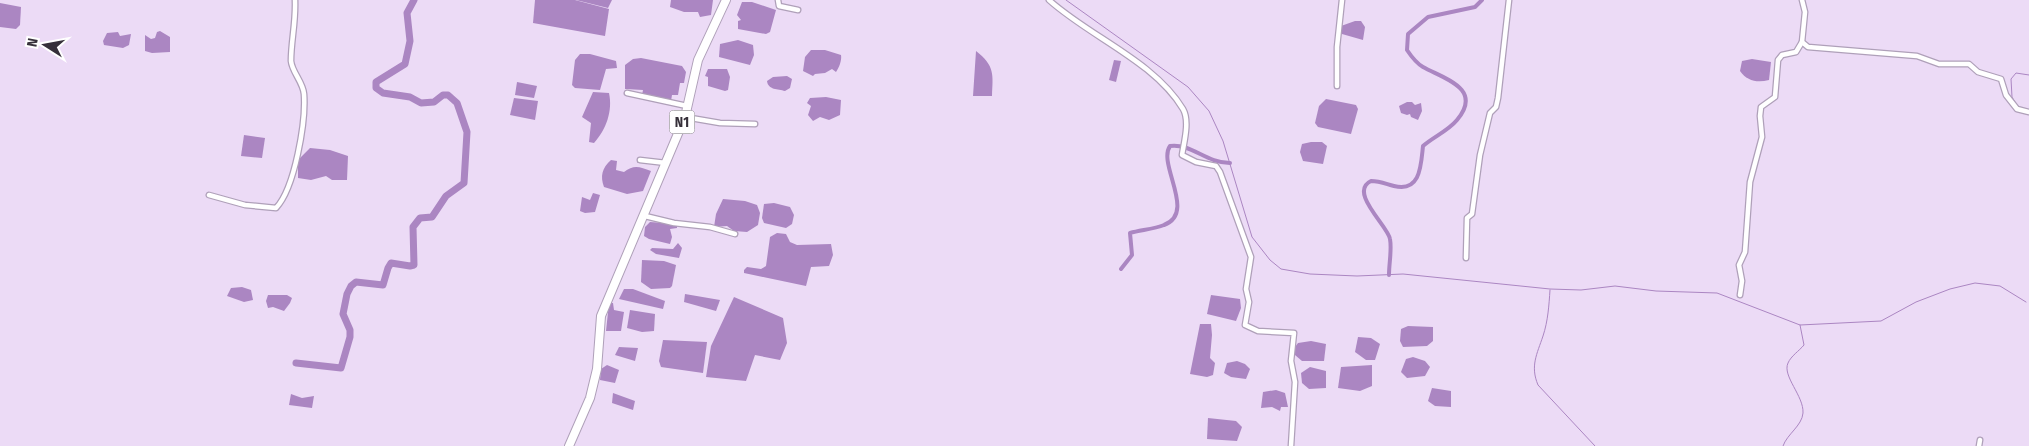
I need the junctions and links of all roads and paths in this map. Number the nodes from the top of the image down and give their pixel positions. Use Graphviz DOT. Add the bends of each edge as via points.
graph roads {
  1 [pos="295,0"];
  2 [pos="726,0"];
  3 [pos="778,0"];
  4 [pos="1049,0"];
  5 [pos="1342,0"];
  6 [pos="1510,0"];
  7 [pos="1802,0"];
  8 [pos="798,10"];
  9 [pos="1802,42"];
  10 [pos="1337,86"];
  11 [pos="627,93"];
  12 [pos="687,106"];
  13 [pos="2029,112"];
  14 [pos="685,117"];
  15 [pos="755,124"];
  16 [pos="640,160"];
  17 [pos="666,163"];
  18 [pos="209,195"];
  19 [pos="645,216"];
  20 [pos="735,234"];
  21 [pos="1466,258"];
  22 [pos="1740,294"];
  23 [pos="570,446"];
  24 [pos="1291,446"];
  1 -- 18 [label="street" via="291,61 304,93 302,132 294,174 276,208 245,205"];
  2 -- 12 [label="highway, N1" via="698,60"];
  3 -- 8 [label="street" via="779,6"];
  4 -- 24 [label="street" via="1154,76 1183,109 1186,118 1182,155 1216,166 1227,187 1236,222 1251,257 1245,325 1258,331 1294,333"];
  5 -- 10 [label="street"];
  6 -- 21 [label="street" via="1498,98 1490,113 1480,154 1472,214 1467,218"];
  7 -- 9 [label="street" via="1805,12"];
  9 -- 13 [label="street" via="1808,47 1917,56 1939,64 1969,64 1978,72 2001,79 2006,95 2017,109"];
  9 -- 22 [label="street" via="1796,52 1782,54 1778,60 1775,97 1761,107 1762,137 1750,182 1745,252 1739,264"];
  11 -- 12 [label="street"];
  12 -- 14 [label="highway, N1"];
  14 -- 15 [label="street"];
  14 -- 17 [label="highway, N1"];
  16 -- 17 [label="street"];
  17 -- 19 [label="highway, N1"];
  19 -- 20 [label="street"];
  19 -- 23 [label="highway, N1" via="601,316 593,388"];
}
